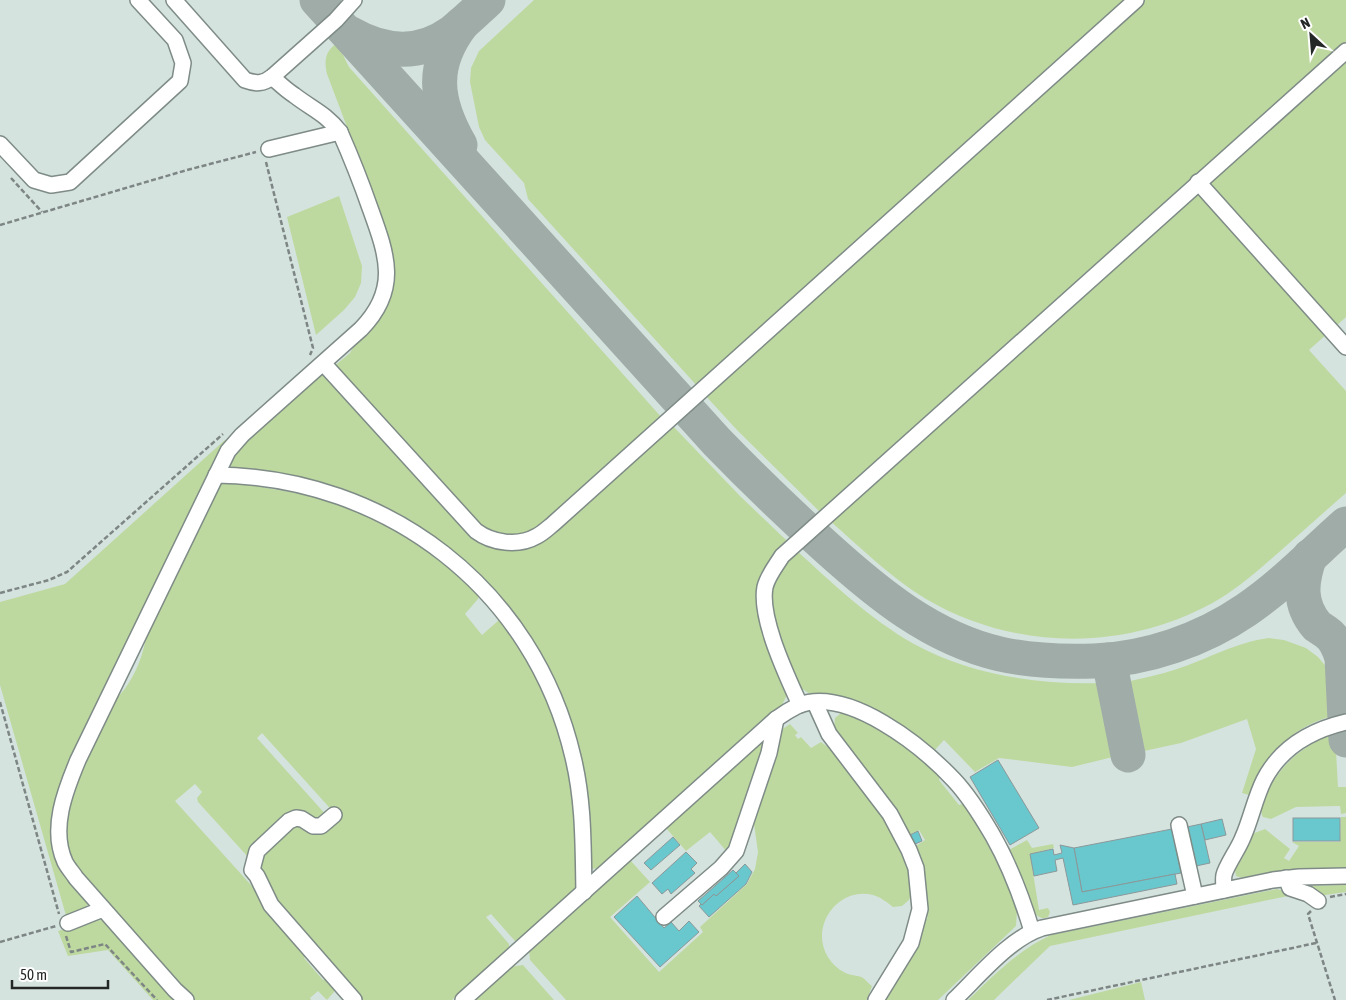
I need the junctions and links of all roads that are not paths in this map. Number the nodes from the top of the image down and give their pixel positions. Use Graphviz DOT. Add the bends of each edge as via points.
graph roads {
  1 [pos="138,0"];
  2 [pos="174,0"];
  3 [pos="354,0"];
  4 [pos="1136,0"];
  5 [pos="1346,51"];
  6 [pos="272,77"];
  7 [pos="340,132"];
  8 [pos="0,144"];
  9 [pos="266,150"];
  10 [pos="1198,182"];
  11 [pos="1346,347"];
  12 [pos="324,364"];
  13 [pos="216,475"];
  14 [pos="815,703"];
  15 [pos="800,705"];
  16 [pos="776,719"];
  17 [pos="1346,722"];
  18 [pos="334,815"];
  19 [pos="1180,824"];
  20 [pos="1346,876"];
  21 [pos="1286,878"];
  22 [pos="1224,890"];
  23 [pos="584,892"];
  24 [pos="1195,896"];
  25 [pos="1318,901"];
  26 [pos="103,909"];
  27 [pos="664,917"];
  28 [pos="68,923"];
  29 [pos="1032,931"];
  30 [pos="186,1000"];
  31 [pos="354,1000"];
  32 [pos="463,1000"];
  33 [pos="876,1000"];
  34 [pos="954,1000"];
  1 -- 8 [label="street" via="175,40 183,63 180,81 70,182 51,184 34,180"];
  2 -- 6 [label="street" via="245,80 254,84 265,83"];
  3 -- 6 [label="street"];
  4 -- 12 [label="street" via="537,537 498,542 483,537"];
  5 -- 10 [label="street"];
  6 -- 7 [label="street" via="326,116"];
  7 -- 9 [label="street"];
  7 -- 12 [label="street" via="383,243 388,277 382,300 370,320"];
  10 -- 11 [label="street"];
  10 -- 15 [label="street" via="782,556 766,585 765,613"];
  12 -- 13 [label="street" via="242,435 228,451"];
  13 -- 23 [label="street" via="294,483 366,507 440,550 485,591 519,633 536,661 563,720 579,786"];
  13 -- 26 [label="street" via="65,792 59,827 65,861"];
  14 -- 15 [label="street"];
  14 -- 29 [label="street" via="835,704 885,723 911,740 954,780 981,816 1005,858"];
  14 -- 33 [label="street" via="829,734 890,814 916,868 920,909 911,943"];
  15 -- 16 [label="street"];
  16 -- 23 [label="street"];
  16 -- 27 [label="street" via="769,753 736,851"];
  17 -- 22 [label="street" via="1322,728 1302,739 1273,766 1237,851 1226,869"];
  18 -- 31 [label="street" via="321,826 296,818 289,821 257,851 252,870 271,905"];
  19 -- 24 [label="street"];
  20 -- 21 [label="street"];
  21 -- 22 [label="street"];
  21 -- 25 [label="street" via="1290,888"];
  22 -- 24 [label="street"];
  23 -- 32 [label="street"];
  24 -- 29 [label="street"];
  26 -- 28 [label="street"];
  26 -- 30 [label="street"];
  29 -- 34 [label="street" via="1013,944"];
}
